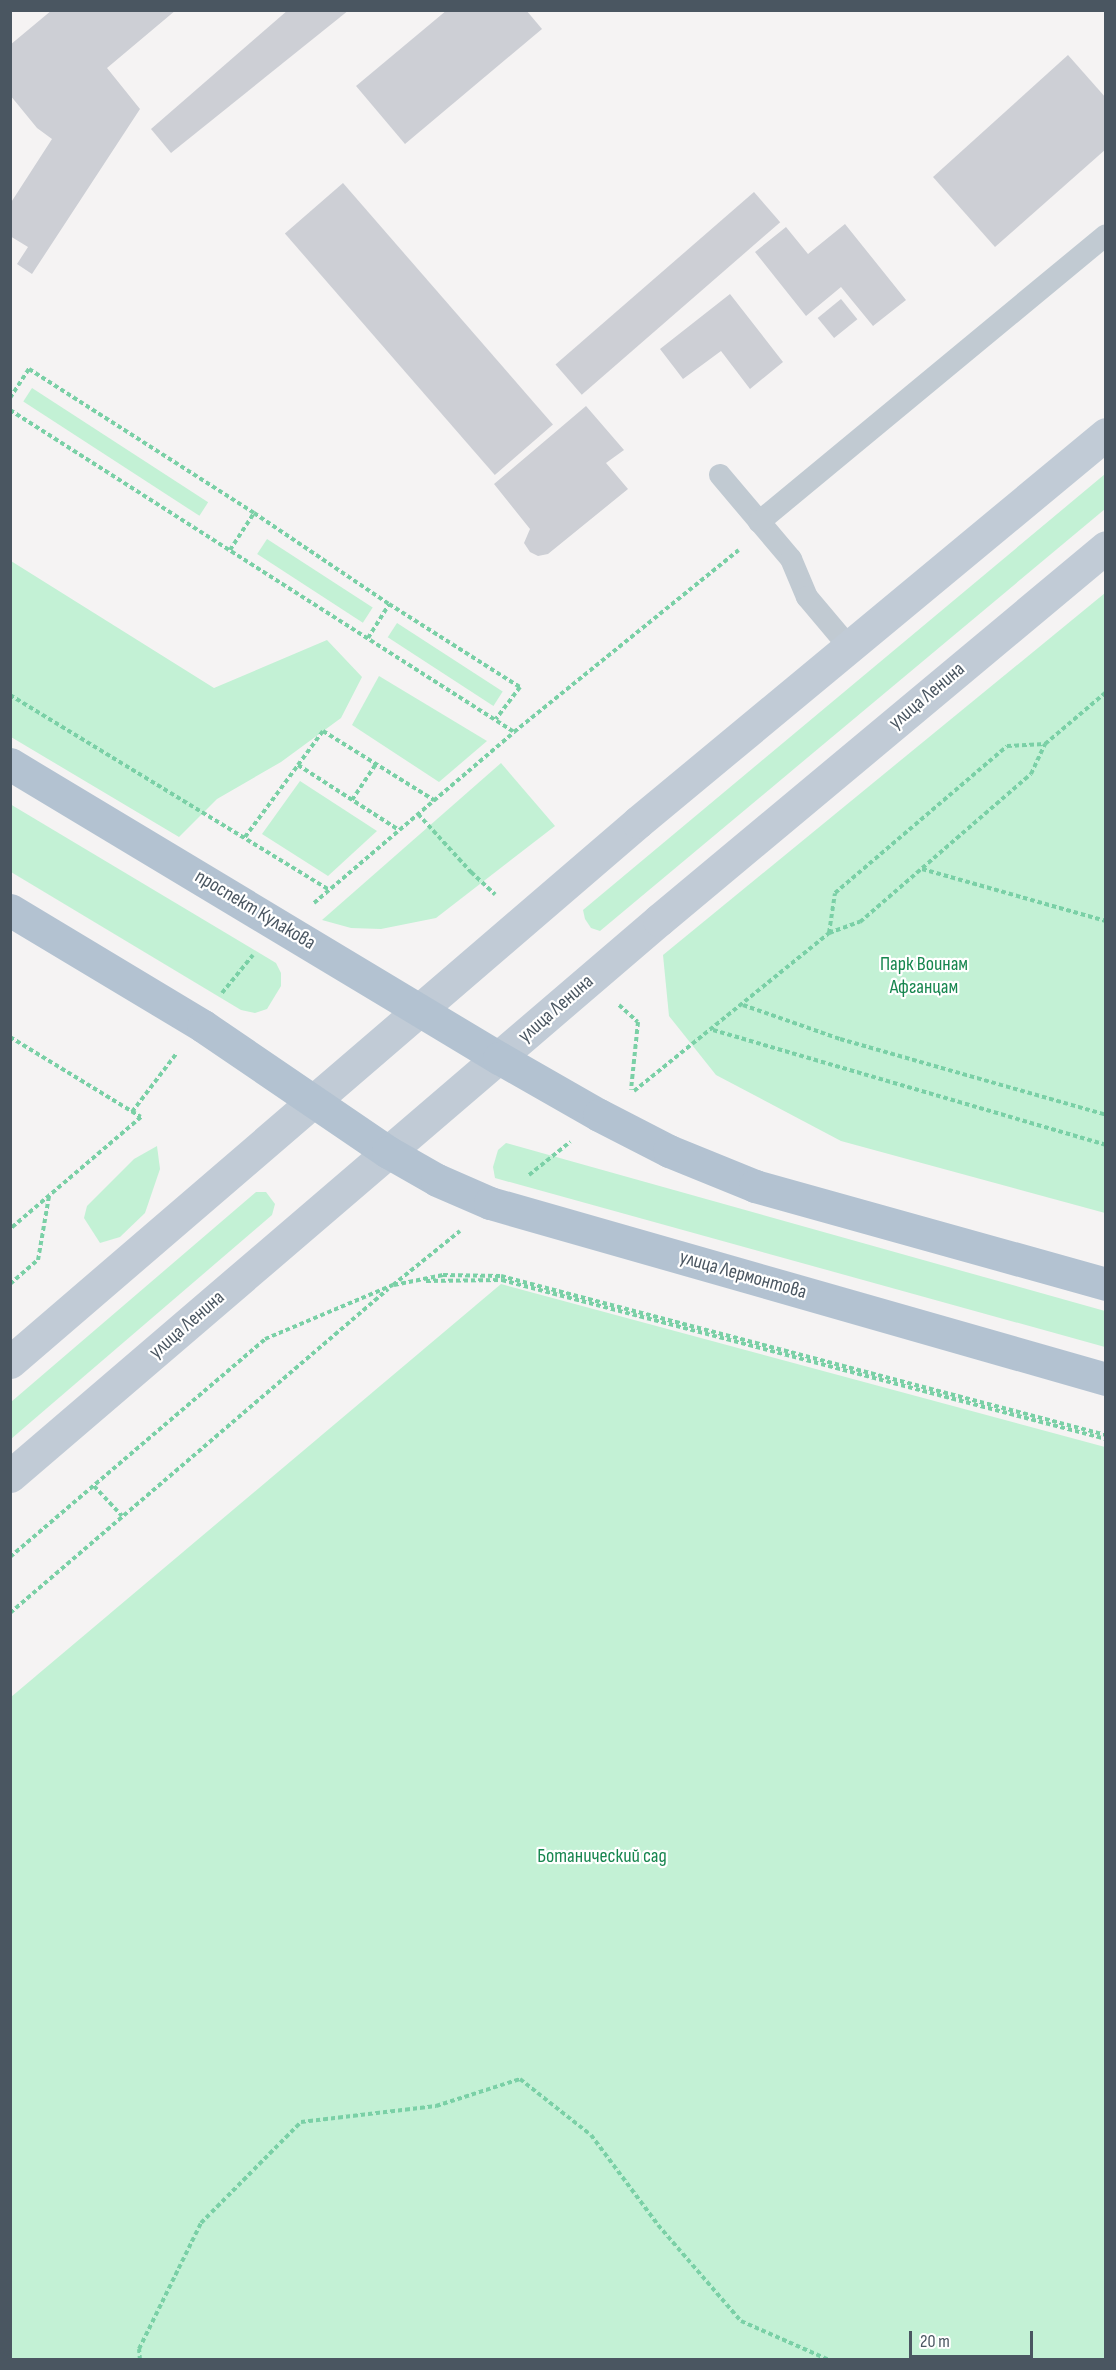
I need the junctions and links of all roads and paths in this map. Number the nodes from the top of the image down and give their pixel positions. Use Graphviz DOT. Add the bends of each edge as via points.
graph roads {
  1 [pos="1106,235"];
  2 [pos="10,398"];
  3 [pos="10,410"];
  4 [pos="1106,434"];
  5 [pos="720,475"];
  6 [pos="254,513"];
  7 [pos="763,525"];
  8 [pos="1106,547"];
  9 [pos="230,550"];
  10 [pos="389,604"];
  11 [pos="368,638"];
  12 [pos="850,648"];
  13 [pos="10,695"];
  14 [pos="496,719"];
  15 [pos="514,732"];
  16 [pos="1045,744"];
  17 [pos="10,764"];
  18 [pos="376,764"];
  19 [pos="297,765"];
  20 [pos="352,800"];
  21 [pos="434,800"];
  22 [pos="399,830"];
  23 [pos="245,837"];
  24 [pos="922,869"];
  25 [pos="329,890"];
  26 [pos="312,904"];
  27 [pos="10,910"];
  28 [pos="1106,921"];
  29 [pos="829,933"];
  30 [pos="254,954"];
  31 [pos="217,999"];
  32 [pos="742,1004"];
  33 [pos="420,1010"];
  34 [pos="712,1030"];
  35 [pos="10,1037"];
  36 [pos="182,1046"];
  37 [pos="499,1058"];
  38 [pos="314,1101"];
  39 [pos="132,1112"];
  40 [pos="1106,1114"];
  41 [pos="1106,1145"];
  42 [pos="388,1152"];
  43 [pos="49,1195"];
  44 [pos="10,1228"];
  45 [pos="10,1284"];
  46 [pos="1106,1284"];
  47 [pos="393,1285"];
  48 [pos="10,1362"];
  49 [pos="1106,1379"];
  50 [pos="1106,1435"];
  51 [pos="1106,1439"];
  52 [pos="10,1476"];
  53 [pos="94,1486"];
  54 [pos="123,1516"];
  55 [pos="10,1613"];
  56 [pos="140,2360"];
  57 [pos="829,2360"];
  1 -- 7 [label="lane"];
  2 -- 6 [label="path" via="29,369"];
  3 -- 9 [label="path"];
  4 -- 12 [label="main road"];
  5 -- 7 [label="lane"];
  6 -- 9 [label="path"];
  6 -- 10 [label="path"];
  7 -- 12 [label="lane" via="791,559 807,597"];
  7 -- 15 [label="path"];
  8 -- 37 [label="main road, улица Ленина"];
  9 -- 11 [label="path"];
  10 -- 11 [label="path"];
  10 -- 14 [label="path" via="520,687"];
  11 -- 14 [label="path"];
  12 -- 33 [label="main road" via="638,822"];
  13 -- 23 [label="path"];
  14 -- 15 [label="path"];
  15 -- 21 [label="path"];
  16 -- 24 [label="path" via="1031,774"];
  17 -- 33 [label="main road, проспект Кулакова"];
  18 -- 19 [label="path" via="323,731"];
  18 -- 20 [label="path"];
  18 -- 21 [label="path"];
  19 -- 20 [label="path"];
  19 -- 23 [label="path"];
  20 -- 22 [label="path"];
  21 -- 22 [label="path"];
  22 -- 25 [label="path"];
  23 -- 25 [label="path"];
  24 -- 28 [label="path"];
  24 -- 29 [label="path" via="860,922"];
  25 -- 26 [label="path"];
  27 -- 38 [label="main road" via="203,1026"];
  30 -- 31 [label="path"];
  32 -- 40 [label="path" via="840,1039"];
  33 -- 37 [label="main road, проспект Кулакова"];
  33 -- 38 [label="main road"];
  34 -- 41 [label="path"];
  35 -- 39 [label="path"];
  36 -- 39 [label="path"];
  37 -- 42 [label="main road, улица Ленина"];
  37 -- 46 [label="main road" via="669,1151 755,1186"];
  38 -- 42 [label="main road"];
  38 -- 48 [label="main road"];
  39 -- 43 [label="path" via="141,1117"];
  42 -- 49 [label="main road, улица Лермонтова" via="437,1180 490,1203"];
  42 -- 52 [label="main road, улица Ленина"];
  43 -- 44 [label="path"];
  43 -- 45 [label="path" via="38,1260"];
  47 -- 50 [label="path" via="443,1275 501,1276"];
  47 -- 51 [label="path" via="445,1279 502,1280"];
  47 -- 54 [label="path"];
  53 -- 54 [label="path"];
  54 -- 55 [label="path"];
  56 -- 57 [label="path" via="139,2349 201,2223 300,2122 436,2106 520,2079 591,2135 658,2225 741,2321"];
}
